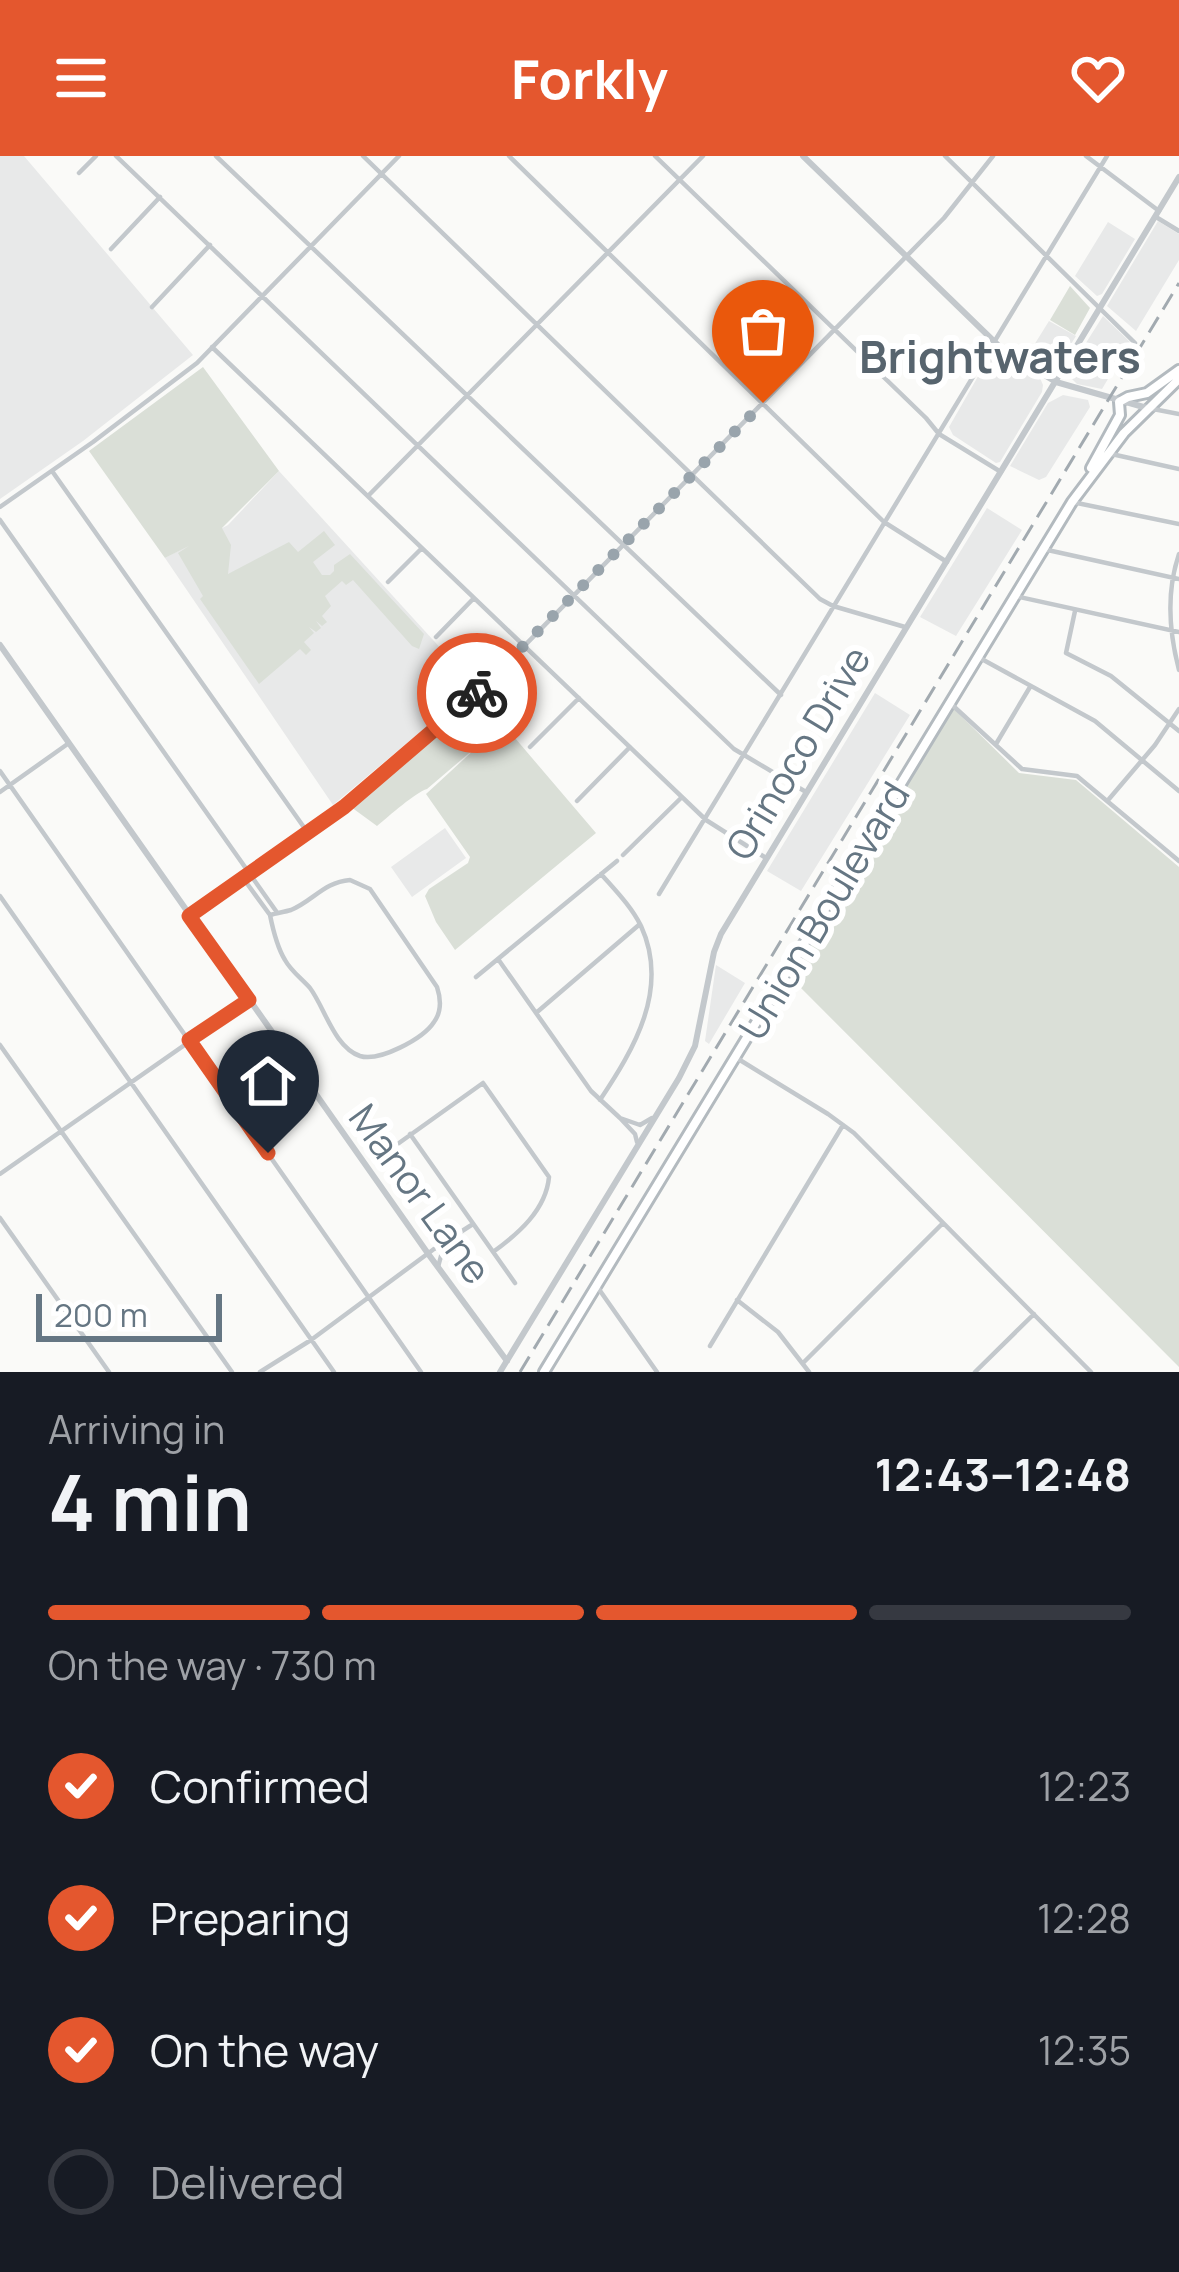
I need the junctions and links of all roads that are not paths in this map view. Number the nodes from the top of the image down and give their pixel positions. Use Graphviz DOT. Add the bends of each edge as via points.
graph roads {
  1 [pos="96,156"];
  2 [pos="116,156"];
  3 [pos="216,156"];
  4 [pos="363,156"];
  5 [pos="399,156"];
  6 [pos="509,156"];
  7 [pos="655,156"];
  8 [pos="703,156"];
  9 [pos="803,156"];
  10 [pos="945,156"];
  11 [pos="993,156"];
  12 [pos="1085,156"];
  13 [pos="1107,156"];
  14 [pos="1099,169"];
  15 [pos="80,173"];
  16 [pos="381,174"];
  17 [pos="1179,177"];
  18 [pos="679,180"];
  19 [pos="973,183"];
  20 [pos="160,197"];
  21 [pos="1157,214"];
  22 [pos="1179,231"];
  23 [pos="210,245"];
  24 [pos="310,247"];
  25 [pos="111,249"];
  26 [pos="608,252"];
  27 [pos="1047,256"];
  28 [pos="906,257"];
  29 [pos="262,296"];
  30 [pos="152,307"];
  31 [pos="1101,308"];
  32 [pos="537,325"];
  33 [pos="834,331"];
  34 [pos="993,341"];
  35 [pos="1135,343"];
  36 [pos="212,347"];
  37 [pos="1179,374"];
  38 [pos="1056,382"];
  39 [pos="466,397"];
  40 [pos="1120,402"];
  41 [pos="763,403"];
  42 [pos="1147,408"];
  43 [pos="1179,414"];
  44 [pos="939,434"];
  45 [pos="418,446"];
  46 [pos="1107,454"];
  47 [pos="1179,469"];
  48 [pos="52,470"];
  49 [pos="1001,472"];
  50 [pos="692,476"];
  51 [pos="1079,491"];
  52 [pos="368,496"];
  53 [pos="1072,502"];
  54 [pos="0,507"];
  55 [pos="0,520"];
  56 [pos="884,522"];
  57 [pos="1179,524"];
  58 [pos="623,545"];
  59 [pos="422,548"];
  60 [pos="1043,549"];
  61 [pos="1179,554"];
  62 [pos="947,562"];
  63 [pos="1175,578"];
  64 [pos="388,582"];
  65 [pos="574,596"];
  66 [pos="1015,596"];
  67 [pos="474,598"];
  68 [pos="833,606"];
  69 [pos="1076,611"];
  70 [pos="907,627"];
  71 [pos="1175,632"];
  72 [pos="436,638"];
  73 [pos="0,645"];
  74 [pos="525,645"];
  75 [pos="978,657"];
  76 [pos="1179,670"];
  77 [pos="1030,686"];
  78 [pos="781,695"];
  79 [pos="578,698"];
  80 [pos="950,703"];
  81 [pos="1179,710"];
  82 [pos="1170,724"];
  83 [pos="1179,731"];
  84 [pos="69,743"];
  85 [pos="996,744"];
  86 [pos="530,747"];
  87 [pos="630,747"];
  88 [pos="743,755"];
  89 [pos="1142,760"];
  90 [pos="0,771"];
  91 [pos="10,785"];
  92 [pos="1179,791"];
  93 [pos="0,792"];
  94 [pos="806,792"];
  95 [pos="682,797"];
  96 [pos="577,801"];
  97 [pos="1107,801"];
  98 [pos="706,820"];
  99 [pos="308,833"];
  100 [pos="623,855"];
  101 [pos="766,857"];
  102 [pos="616,861"];
  103 [pos="1179,861"];
  104 [pos="601,874"];
  105 [pos="246,876"];
  106 [pos="659,894"];
  107 [pos="0,896"];
  108 [pos="273,913"];
  109 [pos="189,916"];
  110 [pos="640,924"];
  111 [pos="499,959"];
  112 [pos="476,977"];
  113 [pos="249,1000"];
  114 [pos="536,1013"];
  115 [pos="189,1040"];
  116 [pos="0,1045"];
  117 [pos="735,1058"];
  118 [pos="131,1082"];
  119 [pos="600,1100"];
  120 [pos="661,1111"];
  121 [pos="620,1118"];
  122 [pos="843,1125"];
  123 [pos="61,1131"];
  124 [pos="410,1135"];
  125 [pos="392,1148"];
  126 [pos="635,1153"];
  127 [pos="0,1174"];
  128 [pos="0,1218"];
  129 [pos="943,1223"];
  130 [pos="471,1225"];
  131 [pos="493,1252"];
  132 [pos="428,1255"];
  133 [pos="438,1267"];
  134 [pos="515,1283"];
  135 [pos="596,1286"];
  136 [pos="369,1298"];
  137 [pos="737,1300"];
  138 [pos="1034,1314"];
  139 [pos="311,1340"];
  140 [pos="710,1346"];
  141 [pos="506,1361"];
  142 [pos="803,1363"];
  143 [pos="109,1372"];
  144 [pos="232,1372"];
  145 [pos="260,1372"];
  146 [pos="334,1372"];
  147 [pos="421,1372"];
  148 [pos="500,1372"];
  149 [pos="544,1372"];
  150 [pos="657,1372"];
  151 [pos="809,1372"];
  152 [pos="975,1372"];
  153 [pos="1091,1372"];
  1 -- 15 [label="street"];
  2 -- 20 [label="street"];
  3 -- 24 [label="street"];
  4 -- 16 [label="street"];
  5 -- 16 [label="street"];
  6 -- 26 [label="street"];
  7 -- 18 [label="street"];
  8 -- 18 [label="street"];
  9 -- 28 [label="street"];
  10 -- 19 [label="street"];
  11 -- 19 [label="street"];
  12 -- 14 [label="street"];
  13 -- 14 [label="street"];
  14 -- 21 [label="street"];
  14 -- 27 [label="street"];
  16 -- 24 [label="street"];
  16 -- 32 [label="street"];
  17 -- 21 [label="street, Orinoco Drive"];
  18 -- 26 [label="street"];
  18 -- 33 [label="street"];
  19 -- 27 [label="street"];
  19 -- 28 [label="street"];
  20 -- 23 [label="street"];
  20 -- 25 [label="street"];
  21 -- 22 [label="street"];
  21 -- 31 [label="street, Orinoco Drive"];
  23 -- 29 [label="street"];
  23 -- 30 [label="street"];
  24 -- 29 [label="street"];
  24 -- 39 [label="street"];
  26 -- 32 [label="street"];
  26 -- 41 [label="street"];
  27 -- 31 [label="street"];
  27 -- 34 [label="street"];
  28 -- 33 [label="street"];
  28 -- 34 [label="street"];
  29 -- 36 [label="street"];
  29 -- 45 [label="street"];
  31 -- 35 [label="street"];
  31 -- 38 [label="street, Orinoco Drive"];
  32 -- 39 [label="street"];
  32 -- 50 [label="street"];
  33 -- 41 [label="street"];
  33 -- 44 [label="street"];
  34 -- 38 [label="street"];
  34 -- 44 [label="street"];
  36 -- 48 [label="street"];
  36 -- 52 [label="street"];
  37 -- 40 [label="main road"];
  37 -- 42 [label="main road"];
  38 -- 40 [label="street"];
  38 -- 49 [label="street, Orinoco Drive"];
  39 -- 45 [label="street"];
  39 -- 58 [label="street"];
  40 -- 42 [label="street"];
  40 -- 51 [label="main road"];
  41 -- 50 [label="street"];
  41 -- 56 [label="street"];
  42 -- 43 [label="street"];
  42 -- 46 [label="main road, Union Boulevard"];
  44 -- 49 [label="street"];
  44 -- 56 [label="street"];
  45 -- 52 [label="street"];
  45 -- 65 [label="street"];
  46 -- 47 [label="street"];
  46 -- 51 [label="main road, Union Boulevard"];
  48 -- 54 [label="street"];
  48 -- 99 [label="street"];
  49 -- 62 [label="street, Orinoco Drive"];
  50 -- 58 [label="street"];
  50 -- 68 [label="street"];
  51 -- 53 [label="main road, Union Boulevard"];
  52 -- 59 [label="street"];
  53 -- 57 [label="street"];
  53 -- 60 [label="main road, Union Boulevard"];
  55 -- 105 [label="street"];
  56 -- 62 [label="street"];
  56 -- 68 [label="street"];
  58 -- 65 [label="street"];
  58 -- 78 [label="street"];
  59 -- 64 [label="street"];
  59 -- 67 [label="street"];
  60 -- 63 [label="street"];
  60 -- 66 [label="main road, Union Boulevard"];
  61 -- 63 [label="street"];
  62 -- 70 [label="street, Orinoco Drive"];
  63 -- 71 [label="street"];
  65 -- 74 [label="street"];
  65 -- 88 [label="street"];
  66 -- 69 [label="street"];
  66 -- 75 [label="main road, Union Boulevard"];
  67 -- 72 [label="street"];
  67 -- 74 [label="street"];
  68 -- 70 [label="street"];
  68 -- 78 [label="street"];
  69 -- 71 [label="street"];
  69 -- 82 [label="street" via="1066,653 1111,676"];
  70 -- 94 [label="street, Orinoco Drive"];
  71 -- 76 [label="street"];
  73 -- 84 [label="street, Manor Lane"];
  74 -- 79 [label="street"];
  74 -- 99 [label="street"];
  75 -- 77 [label="street"];
  75 -- 80 [label="main road, Union Boulevard"];
  77 -- 85 [label="street"];
  77 -- 89 [label="street"];
  78 -- 88 [label="street"];
  79 -- 86 [label="street"];
  79 -- 87 [label="street"];
  80 -- 85 [label="street"];
  80 -- 117 [label="main road, Union Boulevard"];
  81 -- 82 [label="street"];
  82 -- 83 [label="street"];
  82 -- 89 [label="street"];
  84 -- 91 [label="street"];
  84 -- 109 [label="street, Manor Lane"];
  85 -- 97 [label="street" via="1022,769 1076,776"];
  87 -- 95 [label="street"];
  87 -- 96 [label="street"];
  88 -- 94 [label="street"];
  88 -- 98 [label="street"];
  89 -- 92 [label="street"];
  89 -- 97 [label="street"];
  90 -- 91 [label="street"];
  91 -- 93 [label="street"];
  91 -- 115 [label="street"];
  94 -- 101 [label="street, Orinoco Drive"];
  95 -- 98 [label="street"];
  95 -- 100 [label="street"];
  97 -- 103 [label="street"];
  98 -- 101 [label="street"];
  98 -- 106 [label="street"];
  99 -- 105 [label="street"];
  101 -- 120 [label="street, Orinoco Drive" via="721,934 694,1046"];
  102 -- 104 [label="street"];
  104 -- 110 [label="street"];
  104 -- 111 [label="street"];
  105 -- 108 [label="street"];
  105 -- 109 [label="street"];
  107 -- 118 [label="street"];
  108 -- 108 [label="street" via="287,964 350,1051 384,1056 435,1021 437,987 370,890 339,881"];
  109 -- 113 [label="street, Manor Lane"];
  110 -- 114 [label="street"];
  110 -- 119 [label="street" via="650,1001"];
  111 -- 112 [label="street"];
  111 -- 114 [label="street"];
  113 -- 115 [label="street"];
  113 -- 132 [label="street, Manor Lane"];
  114 -- 119 [label="street"];
  115 -- 118 [label="street"];
  115 -- 136 [label="street"];
  116 -- 123 [label="street"];
  117 -- 122 [label="street"];
  117 -- 135 [label="main road, Union Boulevard"];
  118 -- 123 [label="street"];
  118 -- 139 [label="street"];
  119 -- 121 [label="street"];
  120 -- 121 [label="street" via="640,1125"];
  120 -- 126 [label="street, Orinoco Drive"];
  121 -- 126 [label="street" via="635,1134"];
  122 -- 129 [label="street"];
  122 -- 137 [label="street"];
  123 -- 127 [label="street"];
  123 -- 144 [label="street"];
  124 -- 125 [label="street"];
  124 -- 130 [label="street"];
  124 -- 131 [label="street" via="483,1083 549,1177 527,1224"];
  126 -- 141 [label="street, Orinoco Drive"];
  128 -- 143 [label="street"];
  129 -- 138 [label="street"];
  129 -- 142 [label="street"];
  130 -- 131 [label="street"];
  130 -- 132 [label="street"];
  130 -- 133 [label="street"];
  131 -- 134 [label="street"];
  132 -- 133 [label="street, Manor Lane"];
  132 -- 136 [label="street"];
  133 -- 141 [label="street, Manor Lane"];
  135 -- 149 [label="main road, Union Boulevard"];
  135 -- 150 [label="street"];
  136 -- 139 [label="street"];
  136 -- 147 [label="street"];
  137 -- 140 [label="street"];
  137 -- 142 [label="street"];
  138 -- 152 [label="street"];
  138 -- 153 [label="street"];
  139 -- 145 [label="street"];
  139 -- 146 [label="street"];
  141 -- 148 [label="street, Orinoco Drive"];
  142 -- 151 [label="street"];
}
